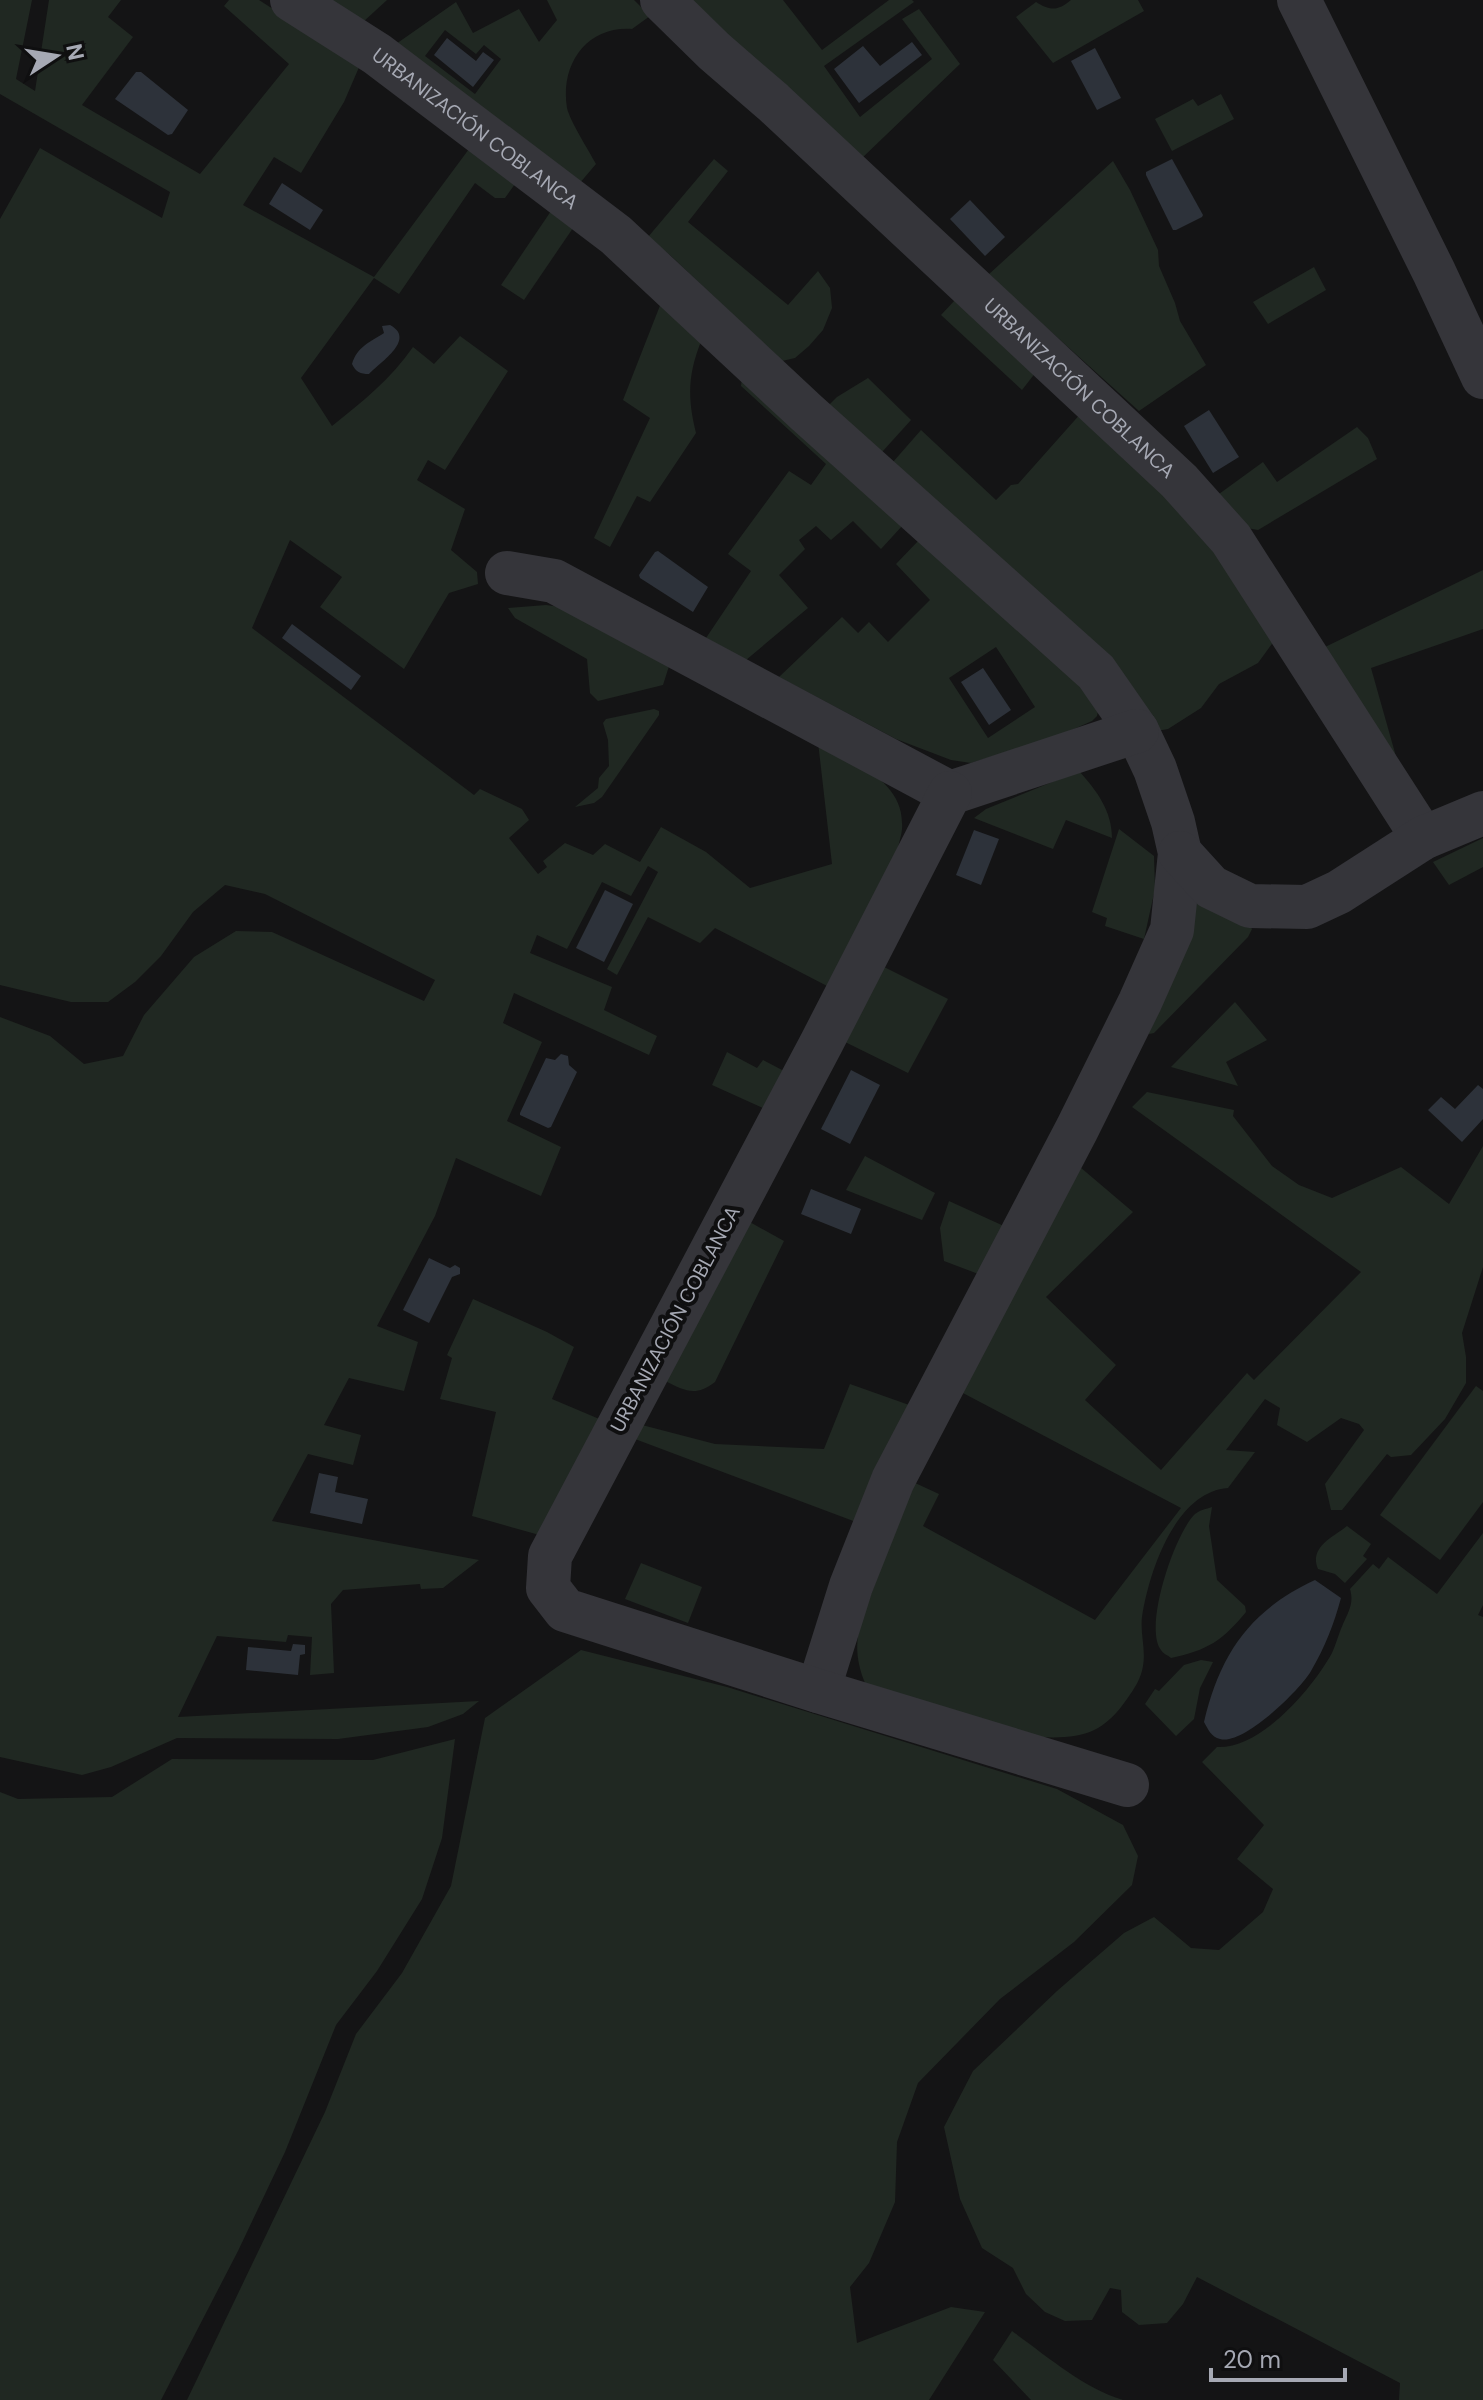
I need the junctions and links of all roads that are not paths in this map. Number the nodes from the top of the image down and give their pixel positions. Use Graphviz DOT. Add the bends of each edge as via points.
graph roads {
  1 [pos="292,0"];
  2 [pos="662,0"];
  3 [pos="1299,0"];
  4 [pos="1483,377"];
  5 [pos="507,573"];
  6 [pos="1137,731"];
  7 [pos="950,793"];
  8 [pos="1483,813"];
  9 [pos="1423,838"];
  10 [pos="1180,853"];
  11 [pos="818,1691"];
  12 [pos="1127,1785"];
  1 -- 6 [label="street, URBANIZACIÓN COBLANCA" via="377,54 616,235 1096,672"];
  2 -- 9 [label="street, URBANIZACIÓN COBLANCA" via="1179,481 1231,539"];
  3 -- 4 [label="street"];
  5 -- 7 [label="street" via="554,581"];
  6 -- 7 [label="street"];
  6 -- 10 [label="street, URBANIZACIÓN COBLANCA" via="1155,769"];
  7 -- 11 [label="street, URBANIZACIÓN COBLANCA" via="550,1556 548,1588 565,1610"];
  8 -- 9 [label="street, URBANIZACIÓN COBLANCA"];
  9 -- 10 [label="street, URBANIZACIÓN COBLANCA" via="1307,907 1250,906 1211,887"];
  10 -- 11 [label="street, URBANIZACIÓN COBLANCA" via="1166,944 893,1480 851,1586"];
  11 -- 12 [label="street, URBANIZACIÓN COBLANCA"];
}
